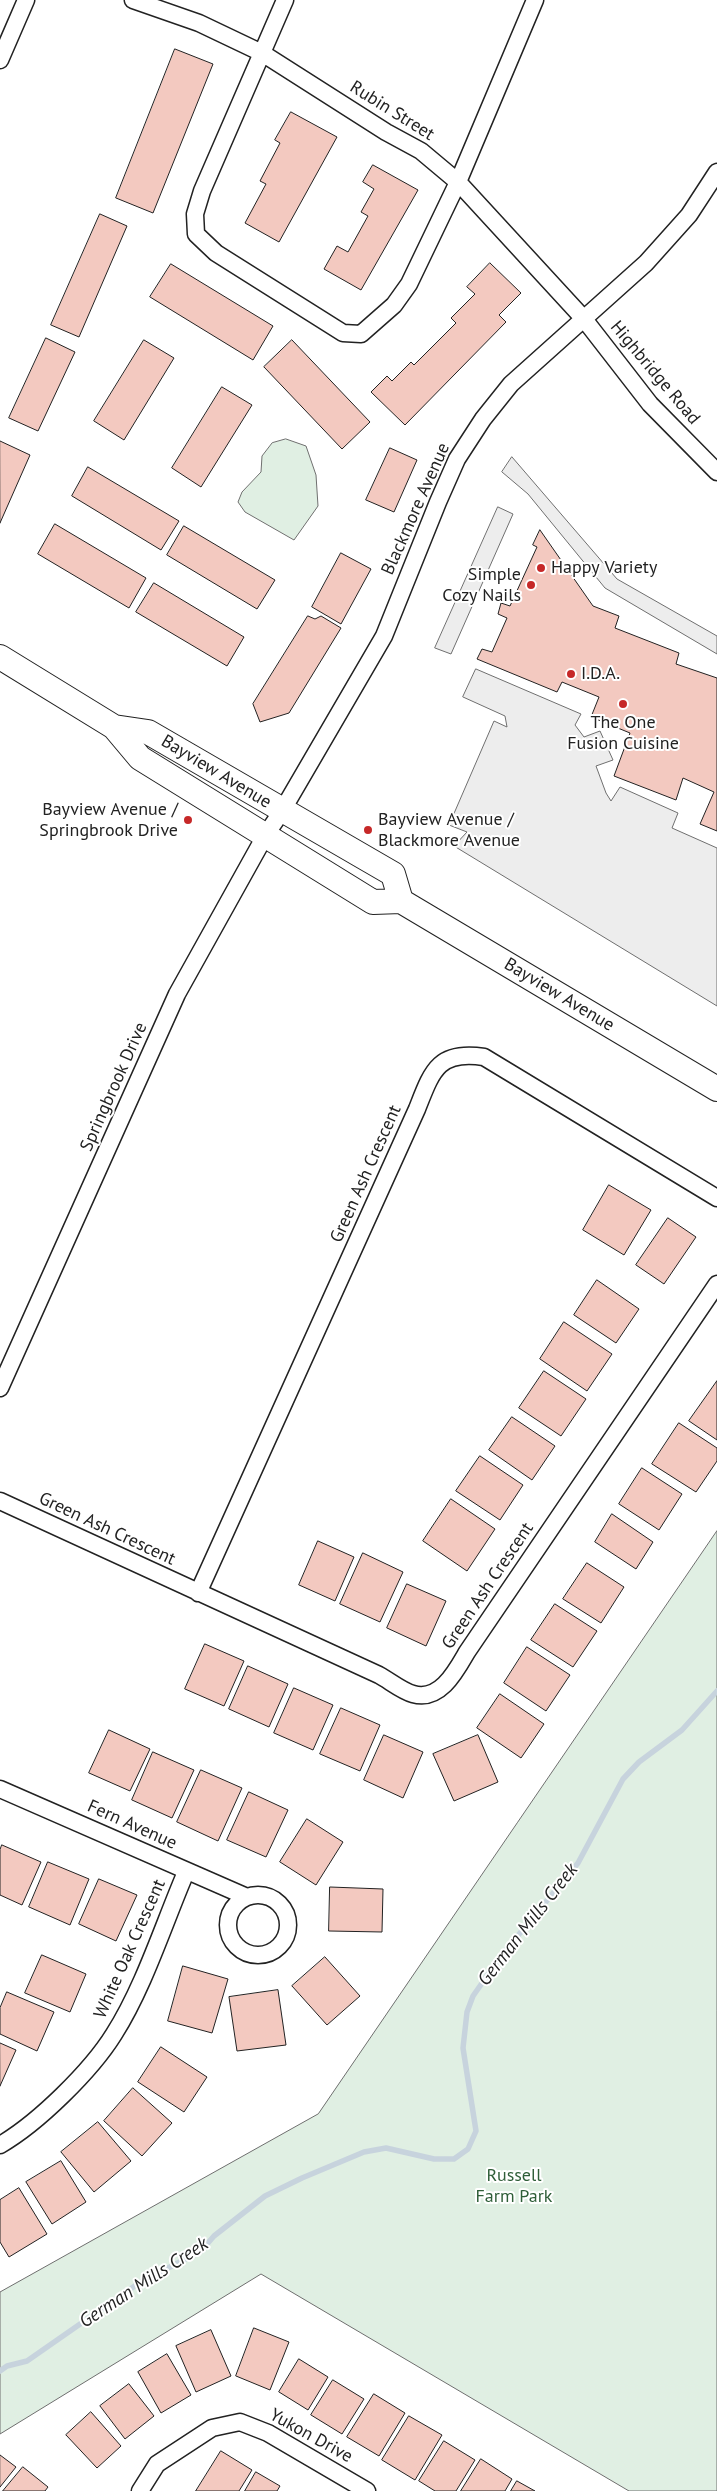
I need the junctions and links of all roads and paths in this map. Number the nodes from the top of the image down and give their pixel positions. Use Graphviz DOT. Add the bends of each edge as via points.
graph roads {
  1 [pos="26,0"];
  2 [pos="133,0"];
  3 [pos="285,0"];
  4 [pos="535,0"];
  5 [pos="262,54"];
  6 [pos="0,60"];
  7 [pos="716,178"];
  8 [pos="458,182"];
  9 [pos="584,319"];
  10 [pos="717,472"];
  11 [pos="0,657"];
  12 [pos="114,727"];
  13 [pos="282,811"];
  14 [pos="265,836"];
  15 [pos="401,901"];
  16 [pos="717,1089"];
  17 [pos="717,1198"];
  18 [pos="717,1284"];
  19 [pos="0,1388"];
  20 [pos="0,1501"];
  21 [pos="198,1593"];
  22 [pos="0,1789"];
  23 [pos="186,1872"];
  24 [pos="247,1897"];
  25 [pos="0,2145"];
  26 [pos="140,2491"];
  27 [pos="367,2491"];
  1 -- 6 [label="street"];
  2 -- 5 [label="street, Rubin Street" via="199,23"];
  3 -- 5 [label="street"];
  4 -- 8 [label="street"];
  5 -- 8 [label="street, Rubin Street" via="421,151"];
  5 -- 8 [label="street" via="195,214 196,234 216,253 343,333 361,334 394,305 409,284"];
  7 -- 9 [label="street, Blackmore Avenue" via="689,215 646,263"];
  8 -- 9 [label="street, Rubin Street"];
  9 -- 10 [label="street, Highbridge Road" via="650,404"];
  9 -- 13 [label="street, Blackmore Avenue" via="511,384 483,419 458,459 384,636"];
  11 -- 12 [label="main road, Bayview Avenue"];
  12 -- 13 [label="main road, Bayview Avenue" via="148,732"];
  12 -- 14 [label="main road, Bayview Avenue" via="140,758"];
  13 -- 14 [label="street, Springbrook Drive"];
  13 -- 15 [label="main road, Bayview Avenue" via="393,874"];
  14 -- 15 [label="main road, Bayview Avenue" via="373,902"];
  14 -- 19 [label="street, Springbrook Drive" via="177,994"];
  15 -- 16 [label="main road, Bayview Avenue"];
  17 -- 21 [label="street, Green Ash Crescent" via="484,1057 464,1054 442,1061 428,1081"];
  18 -- 21 [label="street, Green Ash Crescent" via="452,1677 433,1694 414,1695 379,1675"];
  20 -- 21 [label="street, Green Ash Crescent"];
  22 -- 23 [label="street, Fern Avenue"];
  23 -- 24 [label="street, Fern Avenue"];
  23 -- 25 [label="street, White Oak Crescent" via="114,2035 47,2109"];
  26 -- 27 [label="street, Yukon Drive" via="157,2464 212,2428 240,2422 268,2433"];
}
